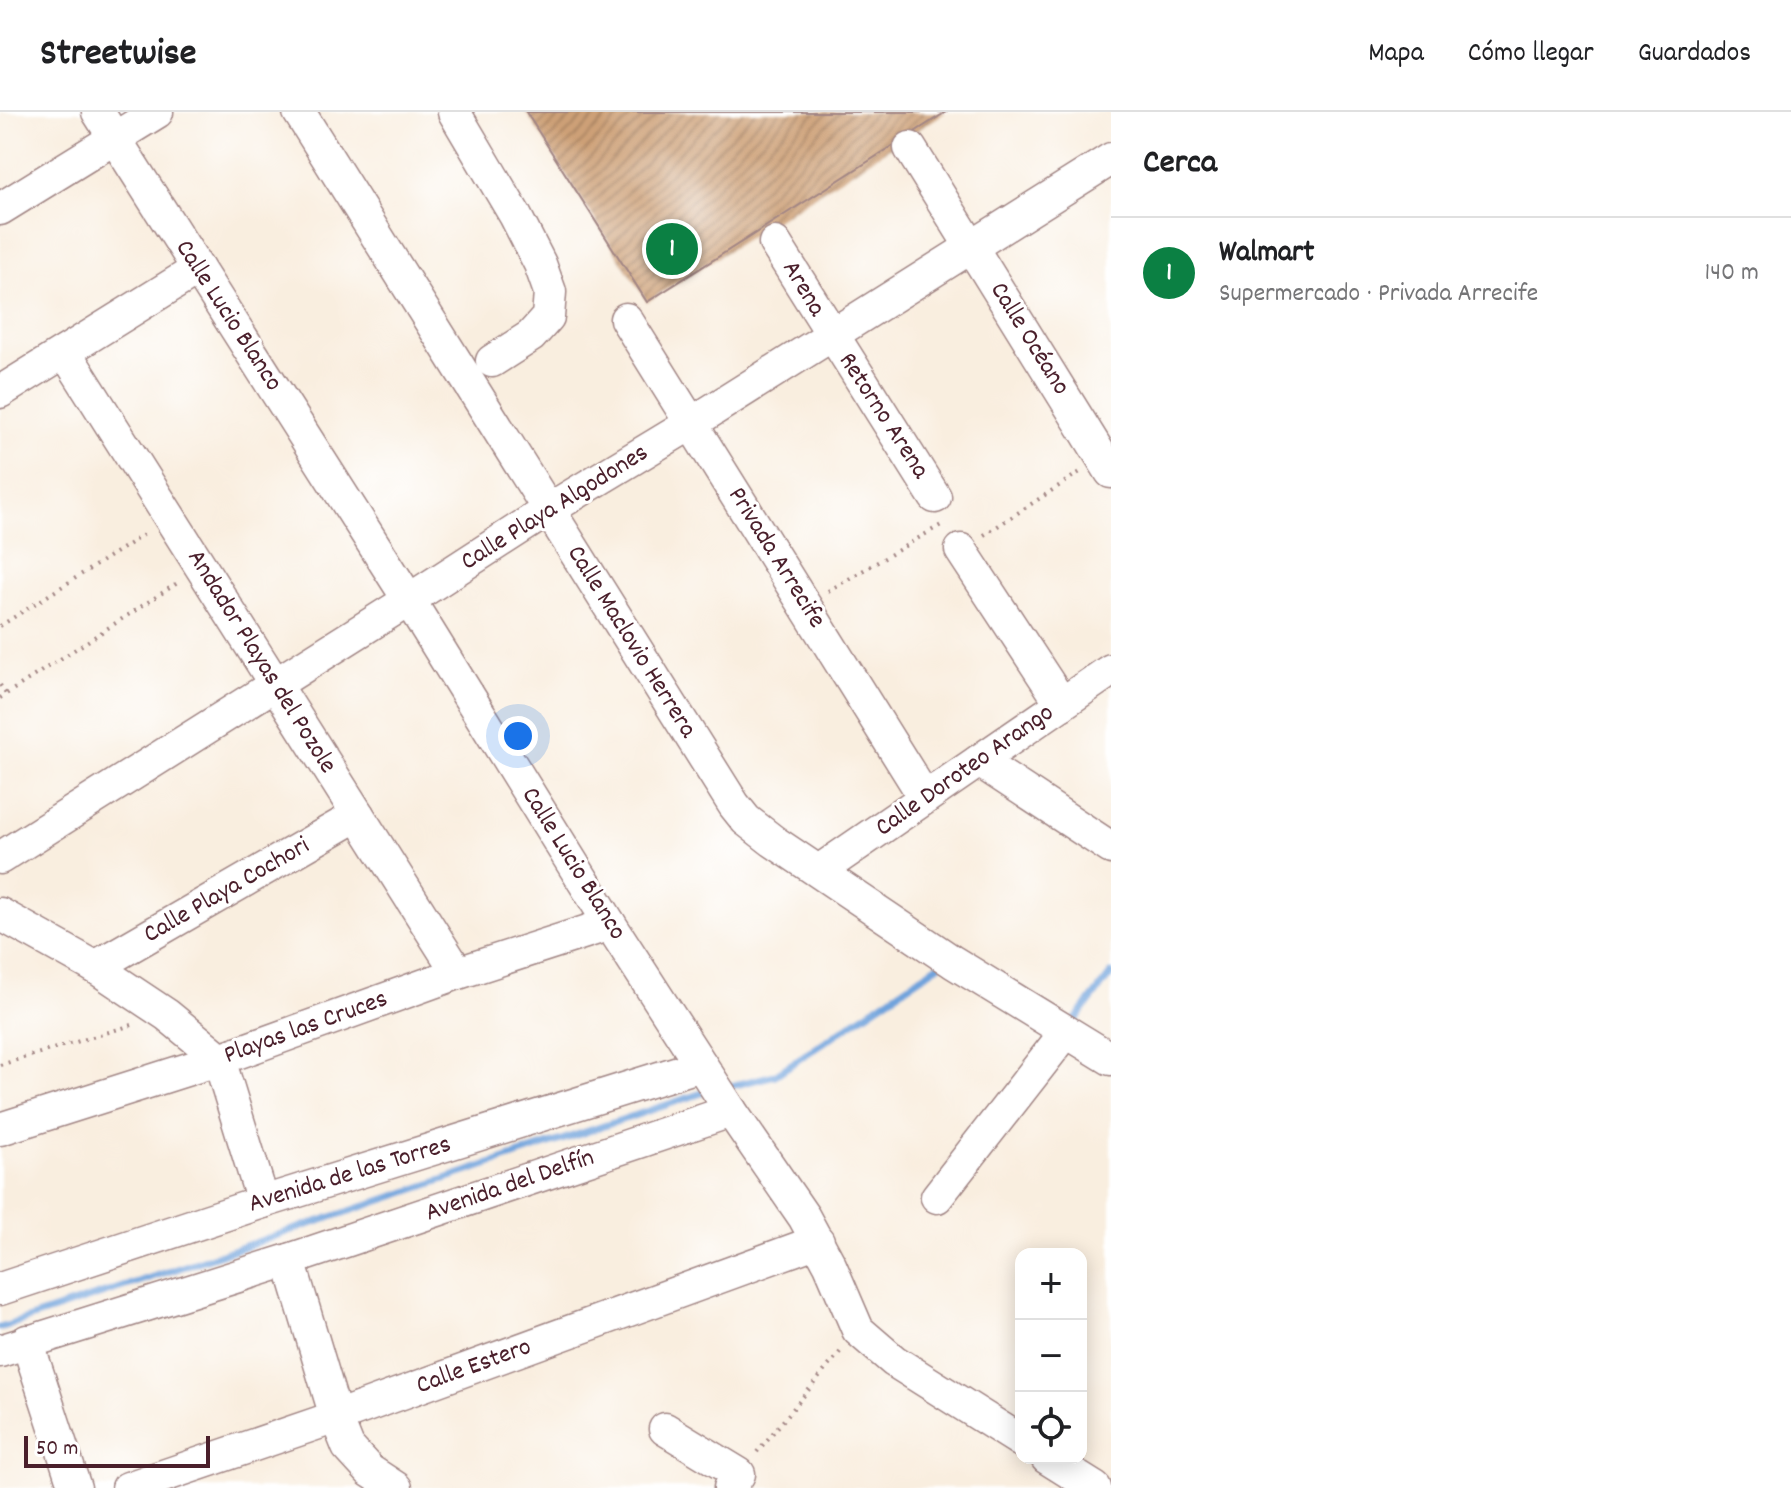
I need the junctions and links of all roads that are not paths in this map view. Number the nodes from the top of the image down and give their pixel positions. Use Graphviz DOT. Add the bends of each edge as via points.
graph roads {
  1 [pos="157,112"];
  2 [pos="299,112"];
  3 [pos="454,112"];
  4 [pos="106,124"];
  5 [pos="910,148"];
  6 [pos="1111,159"];
  7 [pos="0,209"];
  8 [pos="775,243"];
  9 [pos="972,247"];
  10 [pos="198,269"];
  11 [pos="626,319"];
  12 [pos="831,335"];
  13 [pos="65,352"];
  14 [pos="492,361"];
  15 [pos="0,392"];
  16 [pos="692,423"];
  17 [pos="1107,465"];
  18 [pos="942,508"];
  19 [pos="548,510"];
  20 [pos="961,550"];
  21 [pos="409,600"];
  22 [pos="1111,670"];
  23 [pos="275,685"];
  24 [pos="1062,704"];
  25 [pos="979,761"];
  26 [pos="925,798"];
  27 [pos="358,815"];
  28 [pos="1111,848"];
  29 [pos="0,858"];
  30 [pos="819,871"];
  31 [pos="0,914"];
  32 [pos="610,924"];
  33 [pos="95,967"];
  34 [pos="458,973"];
  35 [pos="1066,1032"];
  36 [pos="1111,1059"];
  37 [pos="217,1060"];
  38 [pos="701,1065"];
  39 [pos="731,1111"];
  40 [pos="0,1129"];
  41 [pos="937,1197"];
  42 [pos="263,1202"];
  43 [pos="818,1241"];
  44 [pos="289,1260"];
  45 [pos="0,1289"];
  46 [pos="14,1346"];
  47 [pos="336,1417"];
  48 [pos="665,1429"];
  49 [pos="1015,1437"];
  50 [pos="1057,1464"];
  51 [pos="735,1481"];
  52 [pos="75,1488"];
  53 [pos="128,1488"];
  54 [pos="396,1488"];
  55 [pos="1095,1488"];
  1 -- 4 [label="street"];
  2 -- 19 [label="street, Calle Maclovio Herrera"];
  3 -- 14 [label="street" via="515,215 550,292 548,317 531,336"];
  4 -- 7 [label="street"];
  4 -- 10 [label="street, Calle Lucio Blanco"];
  5 -- 9 [label="street, Calle Océano"];
  6 -- 9 [label="street, Calle Playa Algodones"];
  8 -- 12 [label="street, Arena"];
  9 -- 12 [label="street, Calle Playa Algodones"];
  9 -- 17 [label="street, Calle Océano"];
  10 -- 13 [label="street"];
  10 -- 21 [label="street, Calle Lucio Blanco"];
  11 -- 16 [label="street, Privada Arrecife"];
  12 -- 16 [label="street, Calle Playa Algodones"];
  12 -- 18 [label="street, Retorno Arena"];
  13 -- 15 [label="street"];
  13 -- 23 [label="street, Andador Playas del Pozole"];
  16 -- 19 [label="street, Calle Playa Algodones"];
  16 -- 26 [label="street, Privada Arrecife"];
  19 -- 21 [label="street, Calle Playa Algodones"];
  19 -- 30 [label="street, Calle Maclovio Herrera" via="734,805 760,831"];
  20 -- 24 [label="street"];
  21 -- 23 [label="street, Calle Playa Algodones"];
  21 -- 32 [label="street, Calle Lucio Blanco"];
  22 -- 24 [label="street, Calle Doroteo Arango"];
  23 -- 27 [label="street, Andador Playas del Pozole"];
  23 -- 29 [label="street, Calle Playa Algodones"];
  24 -- 25 [label="street, Calle Doroteo Arango"];
  25 -- 26 [label="street, Calle Doroteo Arango"];
  25 -- 28 [label="street"];
  26 -- 30 [label="street, Calle Doroteo Arango"];
  27 -- 33 [label="street, Calle Playa Cochori"];
  27 -- 34 [label="street, Andador Playas del Pozole"];
  30 -- 35 [label="street, Calle Maclovio Herrera"];
  31 -- 33 [label="street"];
  32 -- 34 [label="street, Playas las Cruces"];
  32 -- 38 [label="street, Calle Lucio Blanco"];
  33 -- 37 [label="street" via="167,1015"];
  34 -- 37 [label="street, Playas las Cruces"];
  35 -- 36 [label="street, Calle Maclovio Herrera"];
  35 -- 41 [label="street"];
  37 -- 40 [label="street, Playas las Cruces"];
  37 -- 42 [label="street"];
  38 -- 39 [label="street, Calle Lucio Blanco"];
  38 -- 42 [label="street, Avenida de las Torres"];
  39 -- 43 [label="street, Calle Lucio Blanco"];
  39 -- 44 [label="street, Avenida del Delfín"];
  42 -- 45 [label="street, Avenida de las Torres"];
  43 -- 47 [label="street, Calle Estero"];
  43 -- 49 [label="street, Calle Lucio Blanco" via="858,1330 894,1361"];
  44 -- 46 [label="street"];
  44 -- 47 [label="street"];
  46 -- 52 [label="street"];
  47 -- 53 [label="street, Calle Estero"];
  47 -- 54 [label="street" via="348,1447"];
  48 -- 51 [label="street"];
  50 -- 55 [label="street"];
}
